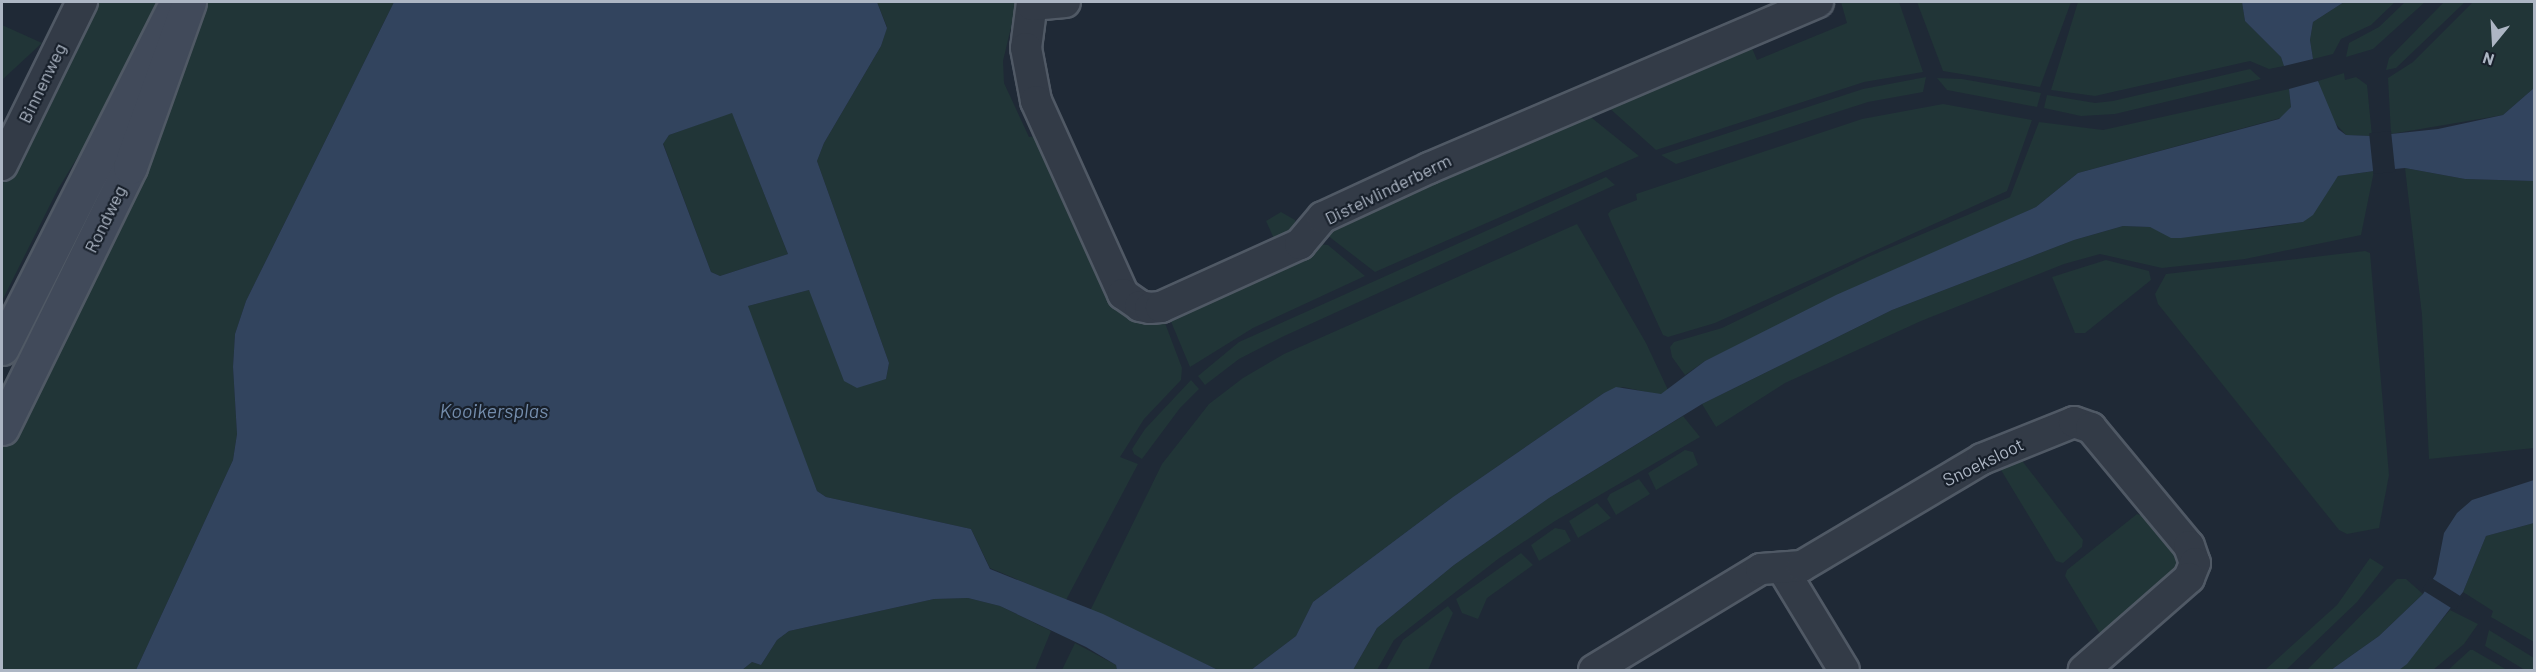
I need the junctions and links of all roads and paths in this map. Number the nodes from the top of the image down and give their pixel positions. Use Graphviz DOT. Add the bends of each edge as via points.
graph roads {
  1 [pos="82,2"];
  2 [pos="178,2"];
  3 [pos="189,2"];
  4 [pos="1065,2"];
  5 [pos="1818,2"];
  6 [pos="1032,3"];
  7 [pos="2,165"];
  8 [pos="2,348"];
  9 [pos="2,428"];
  10 [pos="1782,568"];
  11 [pos="1594,670"];
  12 [pos="1844,670"];
  13 [pos="2084,670"];
  1 -- 7 [label="street, Binnenweg"];
  2 -- 8 [label="main road, Rondweg" via="155,39"];
  3 -- 9 [label="main road, Rondweg" via="130,167"];
  4 -- 6 [label="street"];
  5 -- 6 [label="street, Distelvlinderberm" via="1429,168 1323,217 1300,244 1161,307 1150,308 1123,294 1036,101 1026,61"];
  10 -- 11 [label="street, Snoeksloot" via="1761,569"];
  10 -- 12 [label="street"];
  10 -- 13 [label="street, Snoeksloot" via="1802,566 1982,459 2068,423 2086,425 2189,546 2195,563 2188,578"];
}
